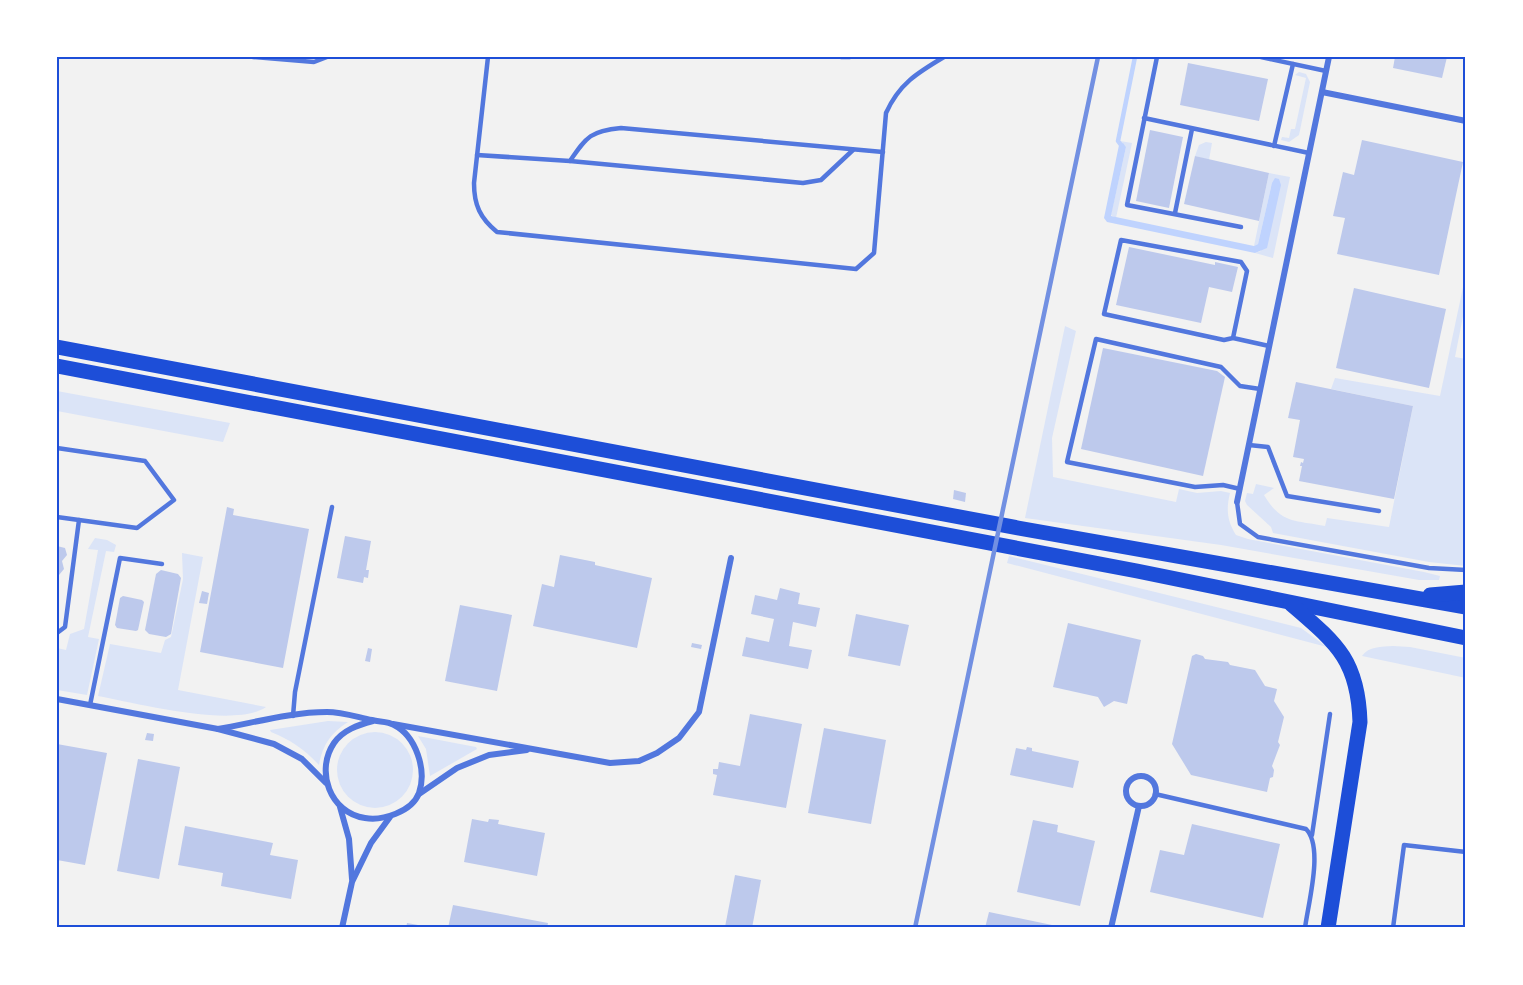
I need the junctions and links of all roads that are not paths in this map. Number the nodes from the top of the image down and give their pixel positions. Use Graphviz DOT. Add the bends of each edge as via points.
graph roads {
  1 [pos="253,57"];
  2 [pos="327,57"];
  3 [pos="488,57"];
  4 [pos="842,57"];
  5 [pos="850,57"];
  6 [pos="944,57"];
  7 [pos="1157,57"];
  8 [pos="1261,57"];
  9 [pos="1329,57"];
  10 [pos="1293,64"];
  11 [pos="1326,71"];
  12 [pos="1322,92"];
  13 [pos="1144,118"];
  14 [pos="1466,121"];
  15 [pos="1192,129"];
  16 [pos="1275,146"];
  17 [pos="853,150"];
  18 [pos="883,152"];
  19 [pos="1309,153"];
  20 [pos="477,155"];
  21 [pos="570,160"];
  22 [pos="1175,213"];
  23 [pos="1241,227"];
  24 [pos="1233,338"];
  25 [pos="1269,346"];
  26 [pos="57,347"];
  27 [pos="57,366"];
  28 [pos="1260,389"];
  29 [pos="1249,445"];
  30 [pos="57,448"];
  31 [pos="1240,489"];
  32 [pos="1237,502"];
  33 [pos="332,507"];
  34 [pos="1379,511"];
  35 [pos="57,517"];
  36 [pos="79,520"];
  37 [pos="731,558"];
  38 [pos="162,564"];
  39 [pos="1466,570"];
  40 [pos="1466,592"];
  41 [pos="1410,597"];
  42 [pos="1289,602"];
  43 [pos="1466,607"];
  44 [pos="57,633"];
  45 [pos="1466,638"];
  46 [pos="57,699"];
  47 [pos="90,705"];
  48 [pos="1330,714"];
  49 [pos="293,716"];
  50 [pos="373,721"];
  51 [pos="393,724"];
  52 [pos="218,729"];
  53 [pos="534,750"];
  54 [pos="327,783"];
  55 [pos="1155,794"];
  56 [pos="419,795"];
  57 [pos="340,806"];
  58 [pos="1139,806"];
  59 [pos="390,817"];
  60 [pos="1312,835"];
  61 [pos="1466,852"];
  62 [pos="352,882"];
  63 [pos="342,928"];
  64 [pos="1111,928"];
  65 [pos="1305,928"];
  66 [pos="1328,928"];
  67 [pos="1394,928"];
  1 -- 2 [label="lane" via="314,62"];
  3 -- 20 [label="lane"];
  4 -- 5 [label="lane"];
  6 -- 18 [label="lane" via="905,82 893,97 886,113"];
  7 -- 13 [label="lane"];
  8 -- 10 [label="lane"];
  9 -- 11 [label="street"];
  10 -- 11 [label="lane"];
  10 -- 16 [label="lane"];
  11 -- 12 [label="street"];
  12 -- 14 [label="street"];
  12 -- 19 [label="street"];
  13 -- 15 [label="lane"];
  13 -- 22 [label="lane" via="1127,205"];
  15 -- 16 [label="lane"];
  15 -- 22 [label="lane"];
  16 -- 19 [label="lane"];
  17 -- 18 [label="lane"];
  17 -- 21 [label="lane" via="821,180 803,183"];
  17 -- 21 [label="lane" via="621,128 603,130 584,140"];
  18 -- 20 [label="lane" via="874,254 856,268 496,232 486,224 474,200"];
  19 -- 25 [label="street"];
  20 -- 21 [label="lane"];
  22 -- 23 [label="lane"];
  24 -- 24 [label="lane" via="1247,271 1241,262 1121,240 1104,314 1224,340"];
  24 -- 25 [label="lane"];
  25 -- 28 [label="street"];
  26 -- 41 [label="highway" via="1018,528"];
  27 -- 42 [label="highway"];
  28 -- 29 [label="street"];
  28 -- 31 [label="lane" via="1240,386 1221,367 1096,339 1067,462 1195,487 1223,485"];
  29 -- 31 [label="street"];
  29 -- 34 [label="lane" via="1268,447 1287,496"];
  30 -- 36 [label="lane" via="146,460 174,500 137,528"];
  31 -- 32 [label="street"];
  32 -- 39 [label="lane" via="1240,524 1258,537 1429,568"];
  33 -- 49 [label="lane"];
  35 -- 36 [label="lane"];
  36 -- 44 [label="lane" via="65,627"];
  37 -- 53 [label="street" via="699,712 679,738 639,761 610,764"];
  38 -- 47 [label="lane" via="120,558"];
  40 -- 41 [label="highway"];
  41 -- 43 [label="highway"];
  42 -- 45 [label="highway"];
  42 -- 66 [label="highway" via="1334,642 1354,677 1359,695 1360,722"];
  46 -- 47 [label="street"];
  47 -- 52 [label="street"];
  48 -- 60 [label="lane"];
  49 -- 50 [label="street" via="327,712"];
  49 -- 52 [label="street"];
  50 -- 51 [label="street"];
  50 -- 54 [label="street" via="344,732 334,742 325,769"];
  51 -- 53 [label="street"];
  51 -- 56 [label="street" via="404,732 419,756"];
  52 -- 54 [label="street" via="274,744 302,759"];
  53 -- 56 [label="street" via="489,754 457,768"];
  54 -- 57 [label="street"];
  55 -- 58 [label="street" via="1149,803"];
  55 -- 58 [label="street" via="1148,778 1131,780 1126,796"];
  55 -- 60 [label="lane" via="1306,829"];
  56 -- 59 [label="street"];
  57 -- 59 [label="street" via="359,817"];
  57 -- 62 [label="street" via="349,839"];
  58 -- 64 [label="street"];
  59 -- 62 [label="street" via="371,843"];
  60 -- 65 [label="lane" via="1316,855"];
  61 -- 67 [label="lane" via="1404,845"];
  62 -- 63 [label="street"];
}
